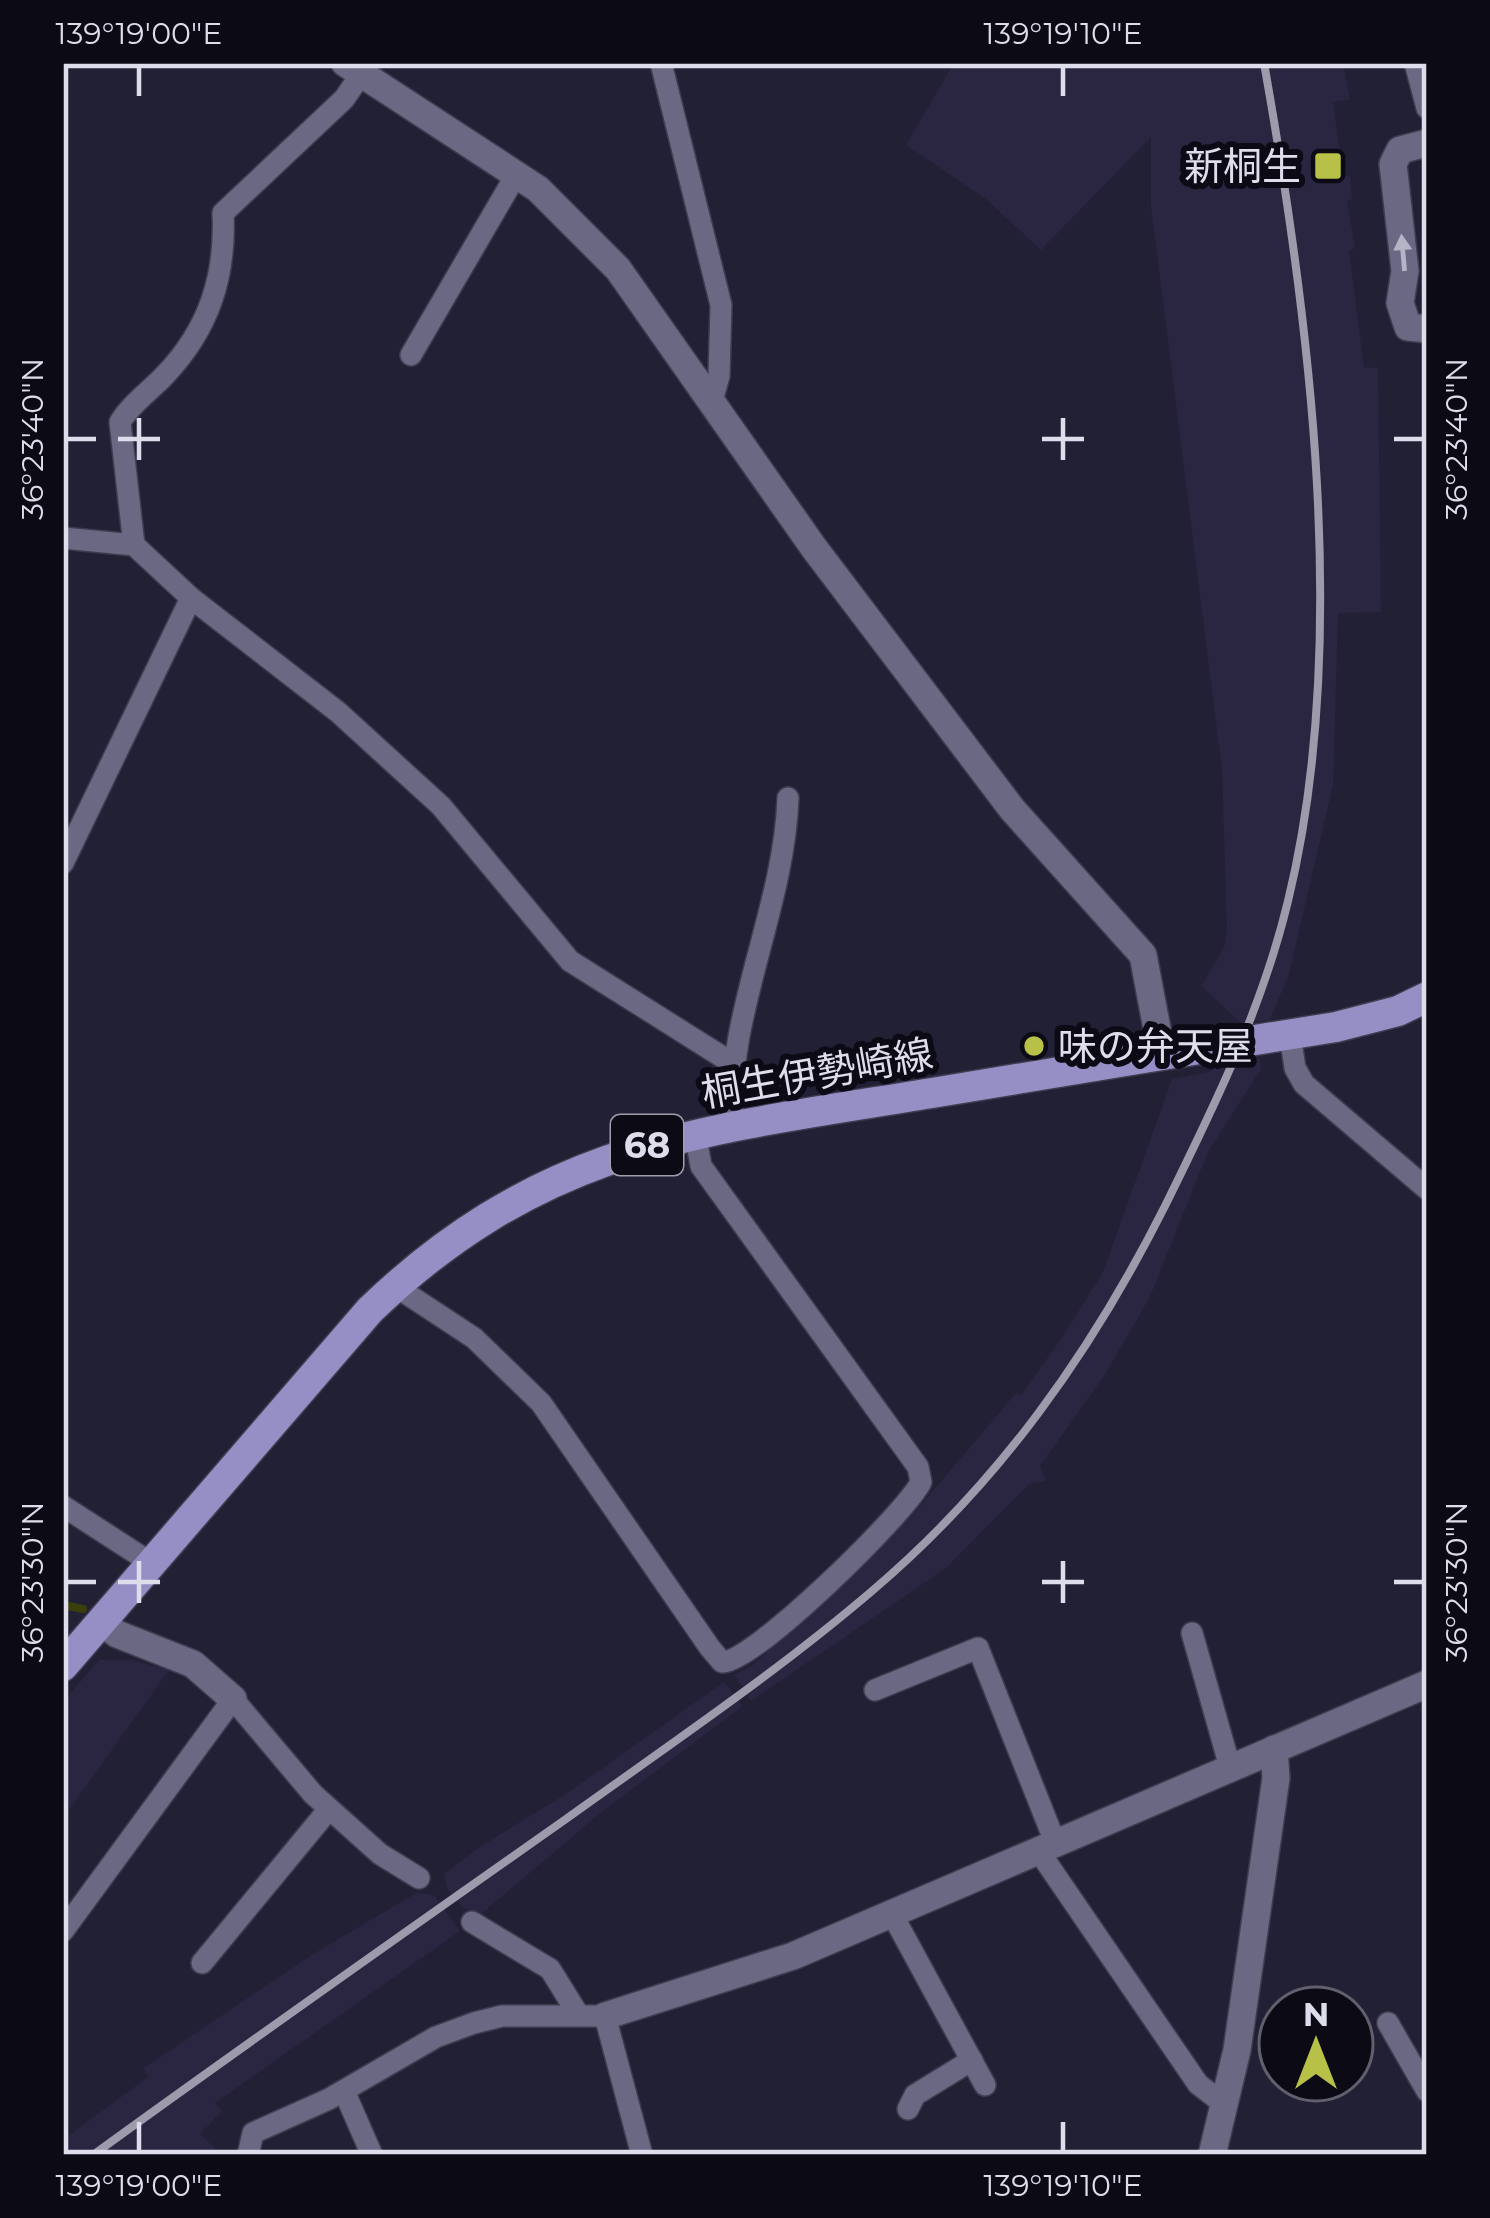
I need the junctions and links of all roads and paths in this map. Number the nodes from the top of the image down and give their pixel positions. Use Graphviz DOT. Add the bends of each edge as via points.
graph roads {
  1 [pos="661,63"];
  2 [pos="1415,63"];
  3 [pos="353,68"];
  4 [pos="1427,108"];
  5 [pos="1427,143"];
  6 [pos="516,175"];
  7 [pos="1427,328"];
  8 [pos="411,356"];
  9 [pos="712,401"];
  10 [pos="63,538"];
  11 [pos="134,545"];
  12 [pos="191,598"];
  13 [pos="788,798"];
  14 [pos="63,863"];
  15 [pos="1427,997"];
  16 [pos="1290,1035"];
  17 [pos="1162,1054"];
  18 [pos="732,1063"];
  19 [pos="733,1125"];
  20 [pos="695,1132"];
  21 [pos="1427,1189"];
  22 [pos="395,1286"];
  23 [pos="63,1506"];
  24 [pos="151,1563"];
  25 [pos="101,1622"];
  26 [pos="1192,1633"];
  27 [pos="63,1666"];
  28 [pos="1427,1684"];
  29 [pos="875,1690"];
  30 [pos="232,1699"];
  31 [pos="1274,1749"];
  32 [pos="1230,1767"];
  33 [pos="329,1809"];
  34 [pos="1047,1846"];
  35 [pos="419,1878"];
  36 [pos="892,1914"];
  37 [pos="472,1922"];
  38 [pos="63,1931"];
  39 [pos="202,1963"];
  40 [pos="592,2015"];
  41 [pos="1388,2023"];
  42 [pos="972,2060"];
  43 [pos="985,2085"];
  44 [pos="344,2090"];
  45 [pos="1427,2091"];
  46 [pos="1225,2104"];
  47 [pos="908,2110"];
  48 [pos="248,2155"];
  49 [pos="372,2155"];
  50 [pos="642,2155"];
  51 [pos="1212,2155"];
  1 -- 9 [label="street" via="722,305"];
  2 -- 4 [label="street"];
  3 -- 6 [label="street"];
  3 -- 11 [label="street" via="344,99 223,213 223,264 205,320 182,357 120,422"];
  7 -- 5 [label="street, one-way" via="1408,327 1401,314 1393,164 1400,150"];
  6 -- 8 [label="street"];
  6 -- 9 [label="street" via="618,269"];
  9 -- 17 [label="street" via="1012,809 1143,956"];
  10 -- 11 [label="street"];
  11 -- 12 [label="street"];
  12 -- 14 [label="street"];
  12 -- 18 [label="street" via="338,712 441,806 570,961"];
  13 -- 18 [label="street" via="786,854"];
  15 -- 16 [label="main road, 桐生伊勢崎線 / 68" via="1378,1018"];
  16 -- 17 [label="main road, 桐生伊勢崎線 / 68"];
  16 -- 21 [label="street" via="1304,1084"];
  17 -- 19 [label="main road, 桐生伊勢崎線 / 68"];
  18 -- 19 [label="street"];
  19 -- 20 [label="main road, 桐生伊勢崎線 / 68"];
  20 -- 22 [label="main road, 桐生伊勢崎線 / 68" via="538,1187 460,1232"];
  20 -- 22 [label="street" via="701,1166 918,1467 921,1482 792,1616 737,1660 722,1662 710,1648 541,1403 474,1338"];
  22 -- 24 [label="main road, 桐生伊勢崎線 / 68"];
  23 -- 24 [label="street"];
  24 -- 25 [label="main road, 桐生伊勢崎線 / 68"];
  25 -- 27 [label="main road, 桐生伊勢崎線 / 68"];
  25 -- 30 [label="street" via="193,1664"];
  26 -- 32 [label="street"];
  28 -- 31 [label="street"];
  29 -- 34 [label="street" via="978,1648"];
  30 -- 33 [label="street"];
  30 -- 38 [label="street"];
  31 -- 32 [label="street"];
  31 -- 46 [label="street" via="1267,1852"];
  32 -- 34 [label="street"];
  33 -- 35 [label="street"];
  33 -- 39 [label="street"];
  34 -- 36 [label="street"];
  34 -- 46 [label="street" via="1198,2084"];
  36 -- 40 [label="street" via="793,1956"];
  36 -- 42 [label="street"];
  37 -- 40 [label="street" via="550,1969"];
  40 -- 44 [label="street" via="475,2023"];
  40 -- 50 [label="street"];
  41 -- 45 [label="street"];
  42 -- 43 [label="street"];
  42 -- 47 [label="street" via="915,2095"];
  44 -- 48 [label="street" via="253,2133"];
  44 -- 49 [label="street"];
  46 -- 51 [label="street"];
}
